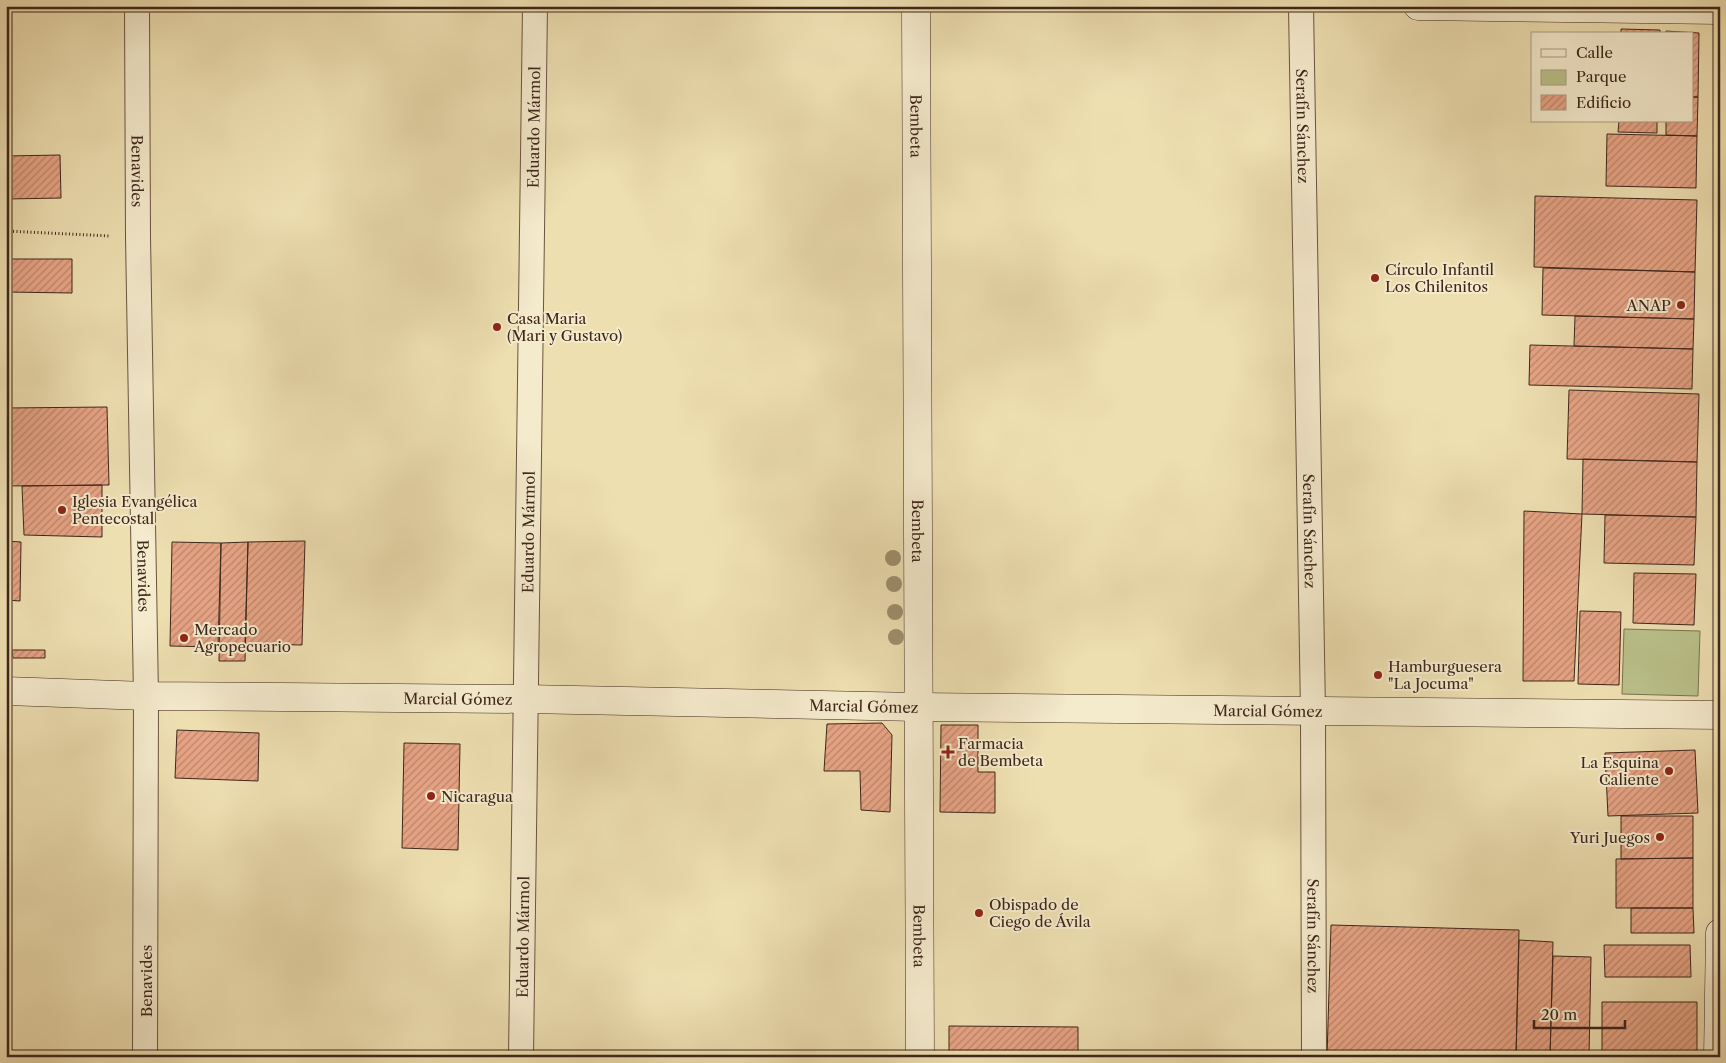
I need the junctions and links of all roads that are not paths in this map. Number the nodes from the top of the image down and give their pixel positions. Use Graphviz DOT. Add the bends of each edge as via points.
graph roads {
  1 [pos="137,6"];
  2 [pos="535,6"];
  3 [pos="916,6"];
  4 [pos="1301,6"];
  5 [pos="1418,6"];
  6 [pos="1720,10"];
  7 [pos="6,691"];
  8 [pos="146,696"];
  9 [pos="525,699"];
  10 [pos="918,707"];
  11 [pos="1313,712"];
  12 [pos="1720,715"];
  13 [pos="1720,933"];
  14 [pos="146,1057"];
  15 [pos="520,1057"];
  16 [pos="920,1057"];
  17 [pos="1314,1057"];
  18 [pos="1718,1057"];
  1 -- 8 [label="street, Benavides"];
  2 -- 9 [label="street, Eduardo Mármol"];
  3 -- 10 [label="main road, Bembeta"];
  4 -- 11 [label="street, Serafín Sánchez"];
  5 -- 6 [label="main road"];
  7 -- 8 [label="main road, Marcial Gómez"];
  8 -- 9 [label="main road, Marcial Gómez"];
  8 -- 14 [label="street, Benavides"];
  9 -- 10 [label="main road, Marcial Gómez"];
  9 -- 15 [label="street, Eduardo Mármol"];
  10 -- 11 [label="main road, Marcial Gómez"];
  10 -- 16 [label="main road, Bembeta"];
  11 -- 12 [label="main road, Marcial Gómez"];
  11 -- 17 [label="street, Serafín Sánchez"];
  13 -- 18 [label="main road"];
}
